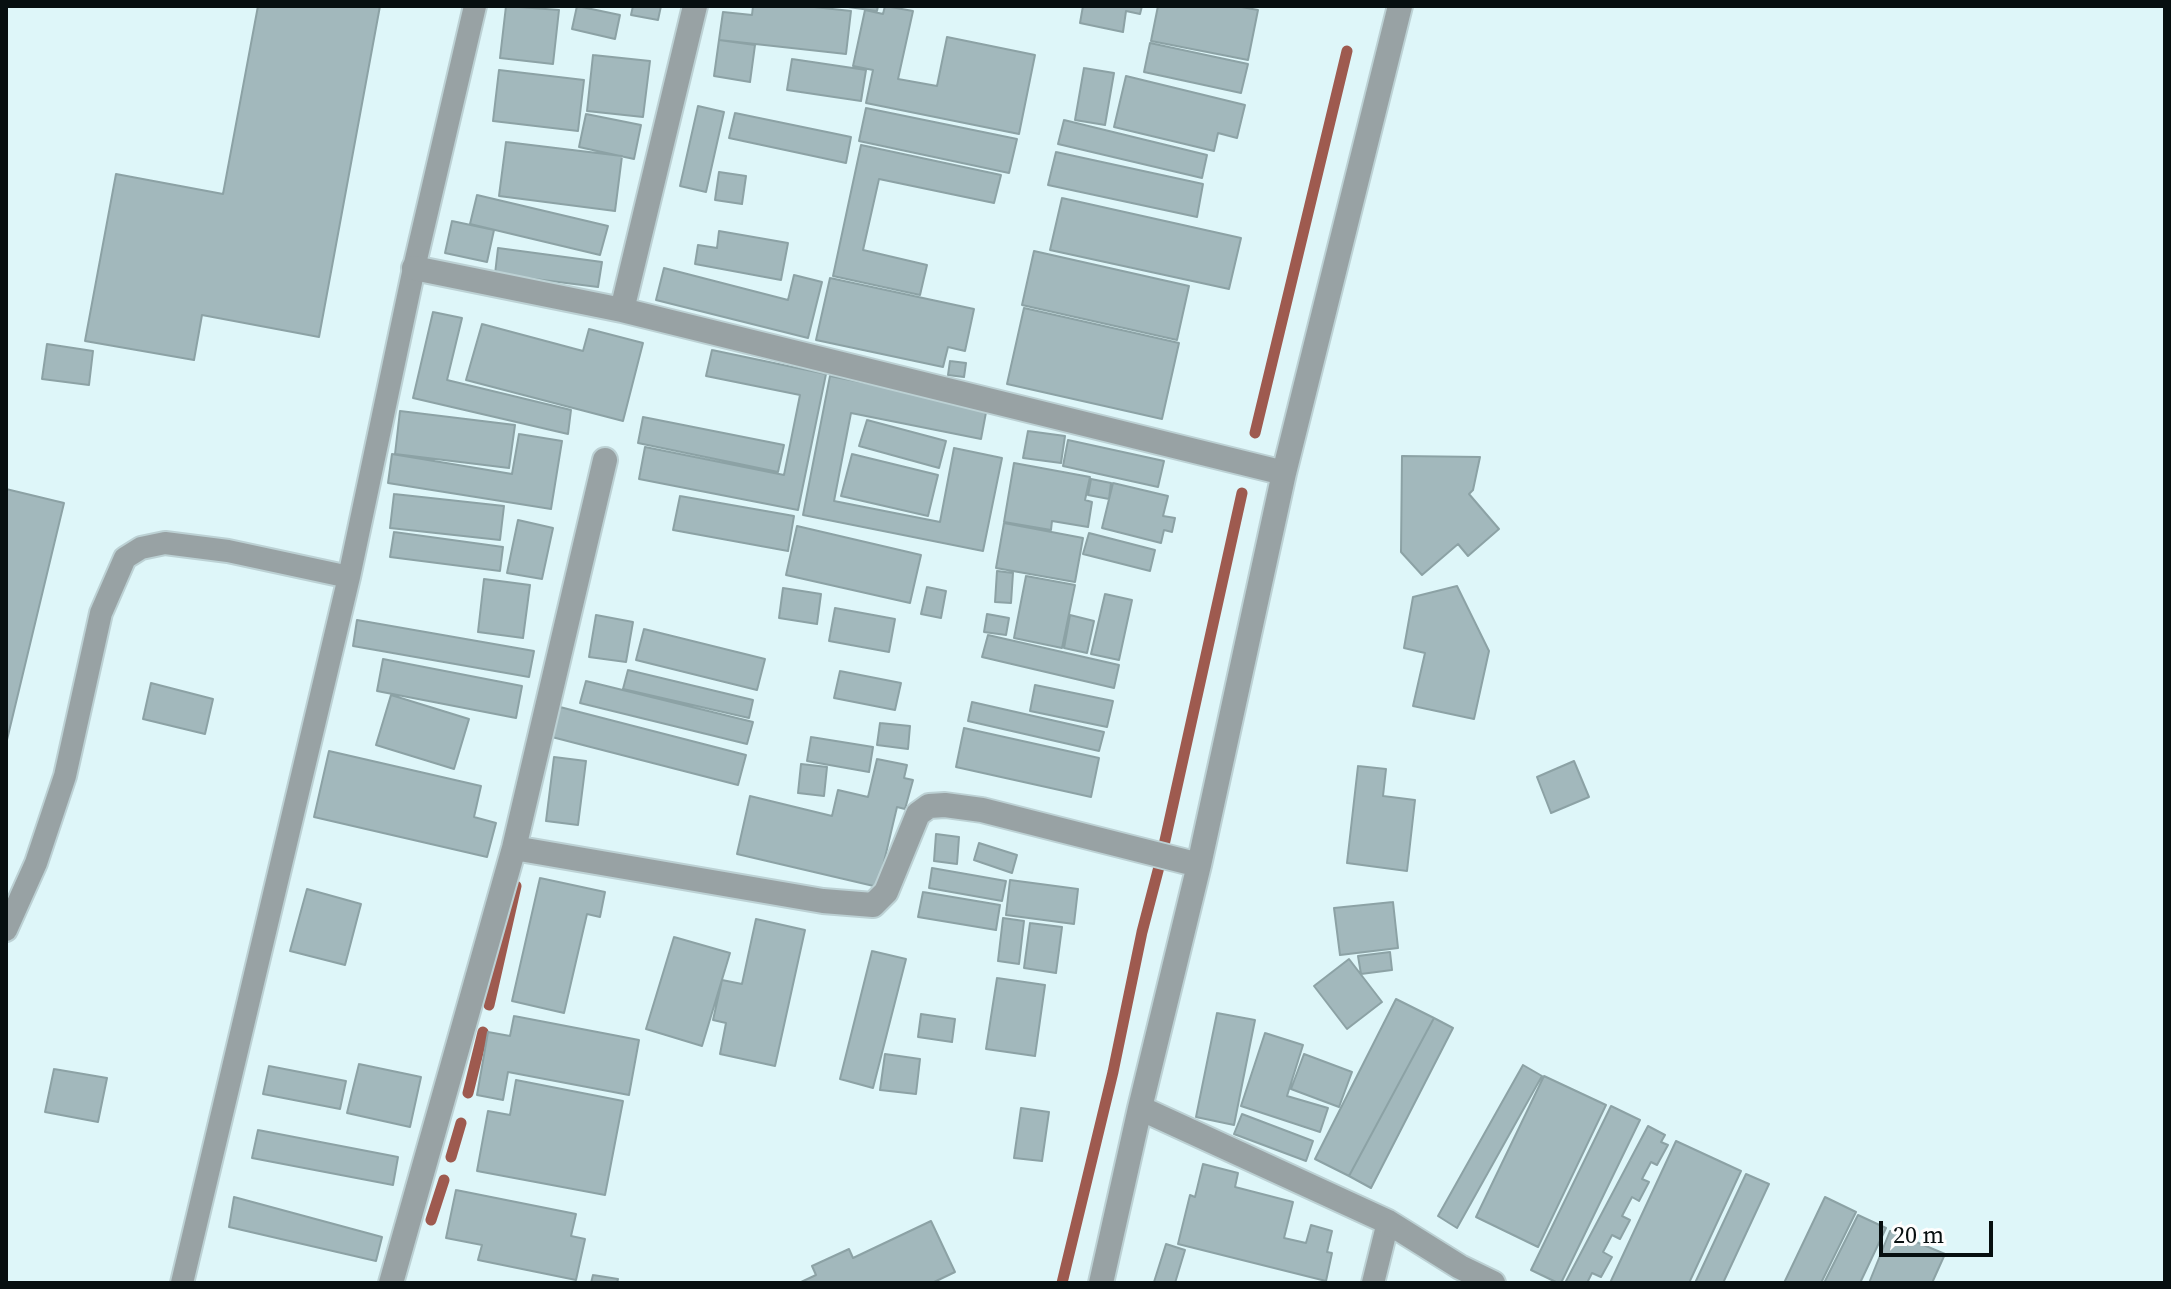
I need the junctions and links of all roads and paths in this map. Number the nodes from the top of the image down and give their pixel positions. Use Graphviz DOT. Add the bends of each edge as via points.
graph roads {
  1 [pos="475,6"];
  2 [pos="695,6"];
  3 [pos="1400,6"];
  4 [pos="414,268"];
  5 [pos="622,310"];
  6 [pos="605,460"];
  7 [pos="1284,473"];
  8 [pos="349,577"];
  9 [pos="514,848"];
  10 [pos="1199,865"];
  11 [pos="6,930"];
  12 [pos="1140,1108"];
  13 [pos="1388,1222"];
  14 [pos="182,1283"];
  15 [pos="391,1283"];
  16 [pos="1101,1283"];
  17 [pos="1373,1283"];
  18 [pos="1493,1283"];
  1 -- 4 [label="lane"];
  2 -- 5 [label="street"];
  3 -- 7 [label="street"];
  4 -- 5 [label="street"];
  4 -- 8 [label="lane"];
  5 -- 7 [label="street"];
  6 -- 9 [label="street"];
  7 -- 10 [label="street"];
  8 -- 11 [label="lane" via="165,543 125,558 101,613 65,776 36,863"];
  8 -- 14 [label="lane"];
  9 -- 10 [label="street" via="873,905 886,892 918,814 929,806 945,805"];
  9 -- 15 [label="street"];
  10 -- 12 [label="street"];
  12 -- 13 [label="street"];
  12 -- 16 [label="street"];
  13 -- 17 [label="lane"];
  13 -- 18 [label="street"];
}
